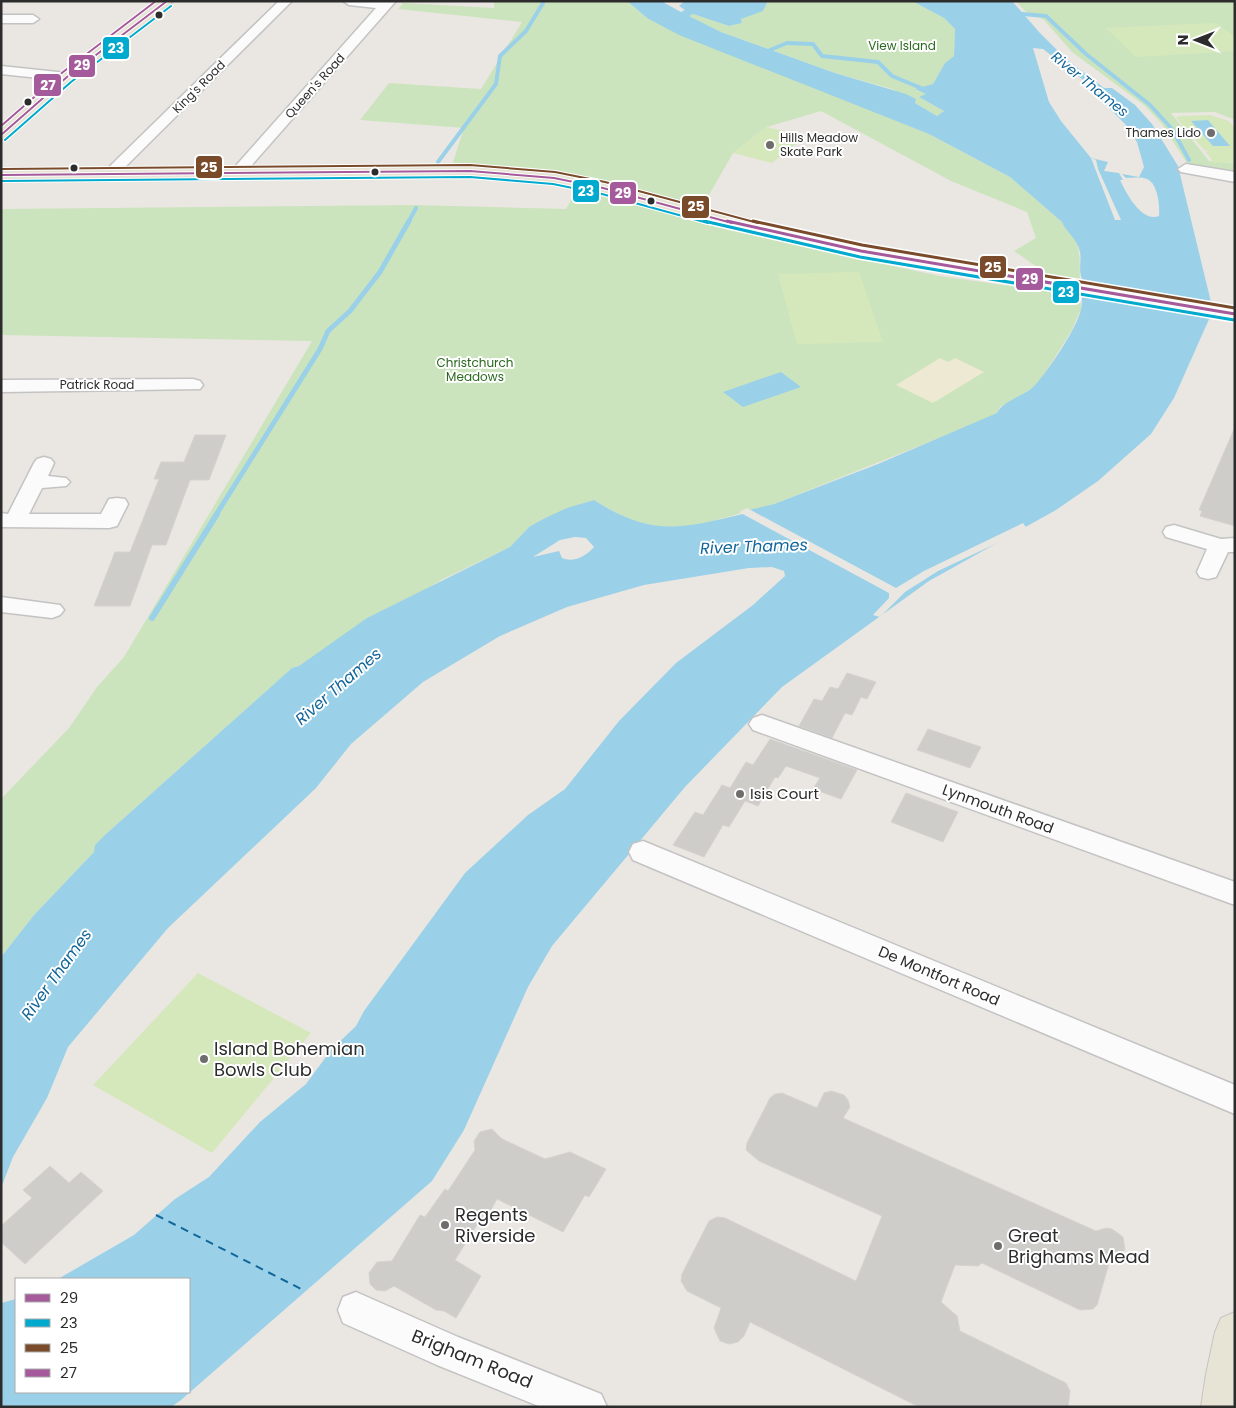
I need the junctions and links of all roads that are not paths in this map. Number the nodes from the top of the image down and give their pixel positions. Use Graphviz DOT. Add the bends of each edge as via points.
graph roads {
  1 [pos="167,1"];
  2 [pos="286,1"];
  3 [pos="349,1"];
  4 [pos="387,3"];
  5 [pos="1,19"];
  6 [pos="33,19"];
  7 [pos="1,70"];
  8 [pos="67,76"];
  9 [pos="1,135"];
  10 [pos="1186,169"];
  11 [pos="238,172"];
  12 [pos="111,173"];
  13 [pos="1,175"];
  14 [pos="1235,177"];
  15 [pos="1235,314"];
  16 [pos="194,385"];
  17 [pos="1,386"];
  18 [pos="44,462"];
  19 [pos="34,482"];
  20 [pos="59,482"];
  21 [pos="8,520"];
  22 [pos="109,521"];
  23 [pos="1174,532"];
  24 [pos="1227,545"];
  25 [pos="1208,572"];
  26 [pos="1,604"];
  27 [pos="36,614"];
  28 [pos="762,724"];
  29 [pos="643,852"];
  30 [pos="1235,894"];
  31 [pos="1235,1100"];
  32 [pos="356,1310"];
  33 [pos="1235,1332"];
  34 [pos="1235,1405"];
  35 [pos="588,1407"];
  36 [pos="1222,1407"];
  37 [pos="1231,1407"];
  1 -- 8 [label="main road"];
  2 -- 12 [label="street, King's Road"];
  3 -- 4 [label="street"];
  4 -- 11 [label="street, Queen's Road"];
  5 -- 6 [label="street"];
  7 -- 8 [label="street"];
  8 -- 9 [label="main road"];
  10 -- 14 [label="street"];
  11 -- 12 [label="main road"];
  11 -- 15 [label="main road" via="470,171 554,178 740,225 861,250"];
  12 -- 13 [label="main road"];
  16 -- 17 [label="street, Patrick Road"];
  18 -- 19 [label="street"];
  19 -- 20 [label="street"];
  19 -- 21 [label="street"];
  21 -- 22 [label="street"];
  23 -- 24 [label="street"];
  24 -- 25 [label="street"];
  26 -- 27 [label="street"];
  28 -- 30 [label="street, Lynmouth Road"];
  29 -- 31 [label="street, De Montfort Road"];
  32 -- 35 [label="street, Brigham Road"];
  33 -- 36 [label="main road"];
  34 -- 37 [label="main road"];
}
